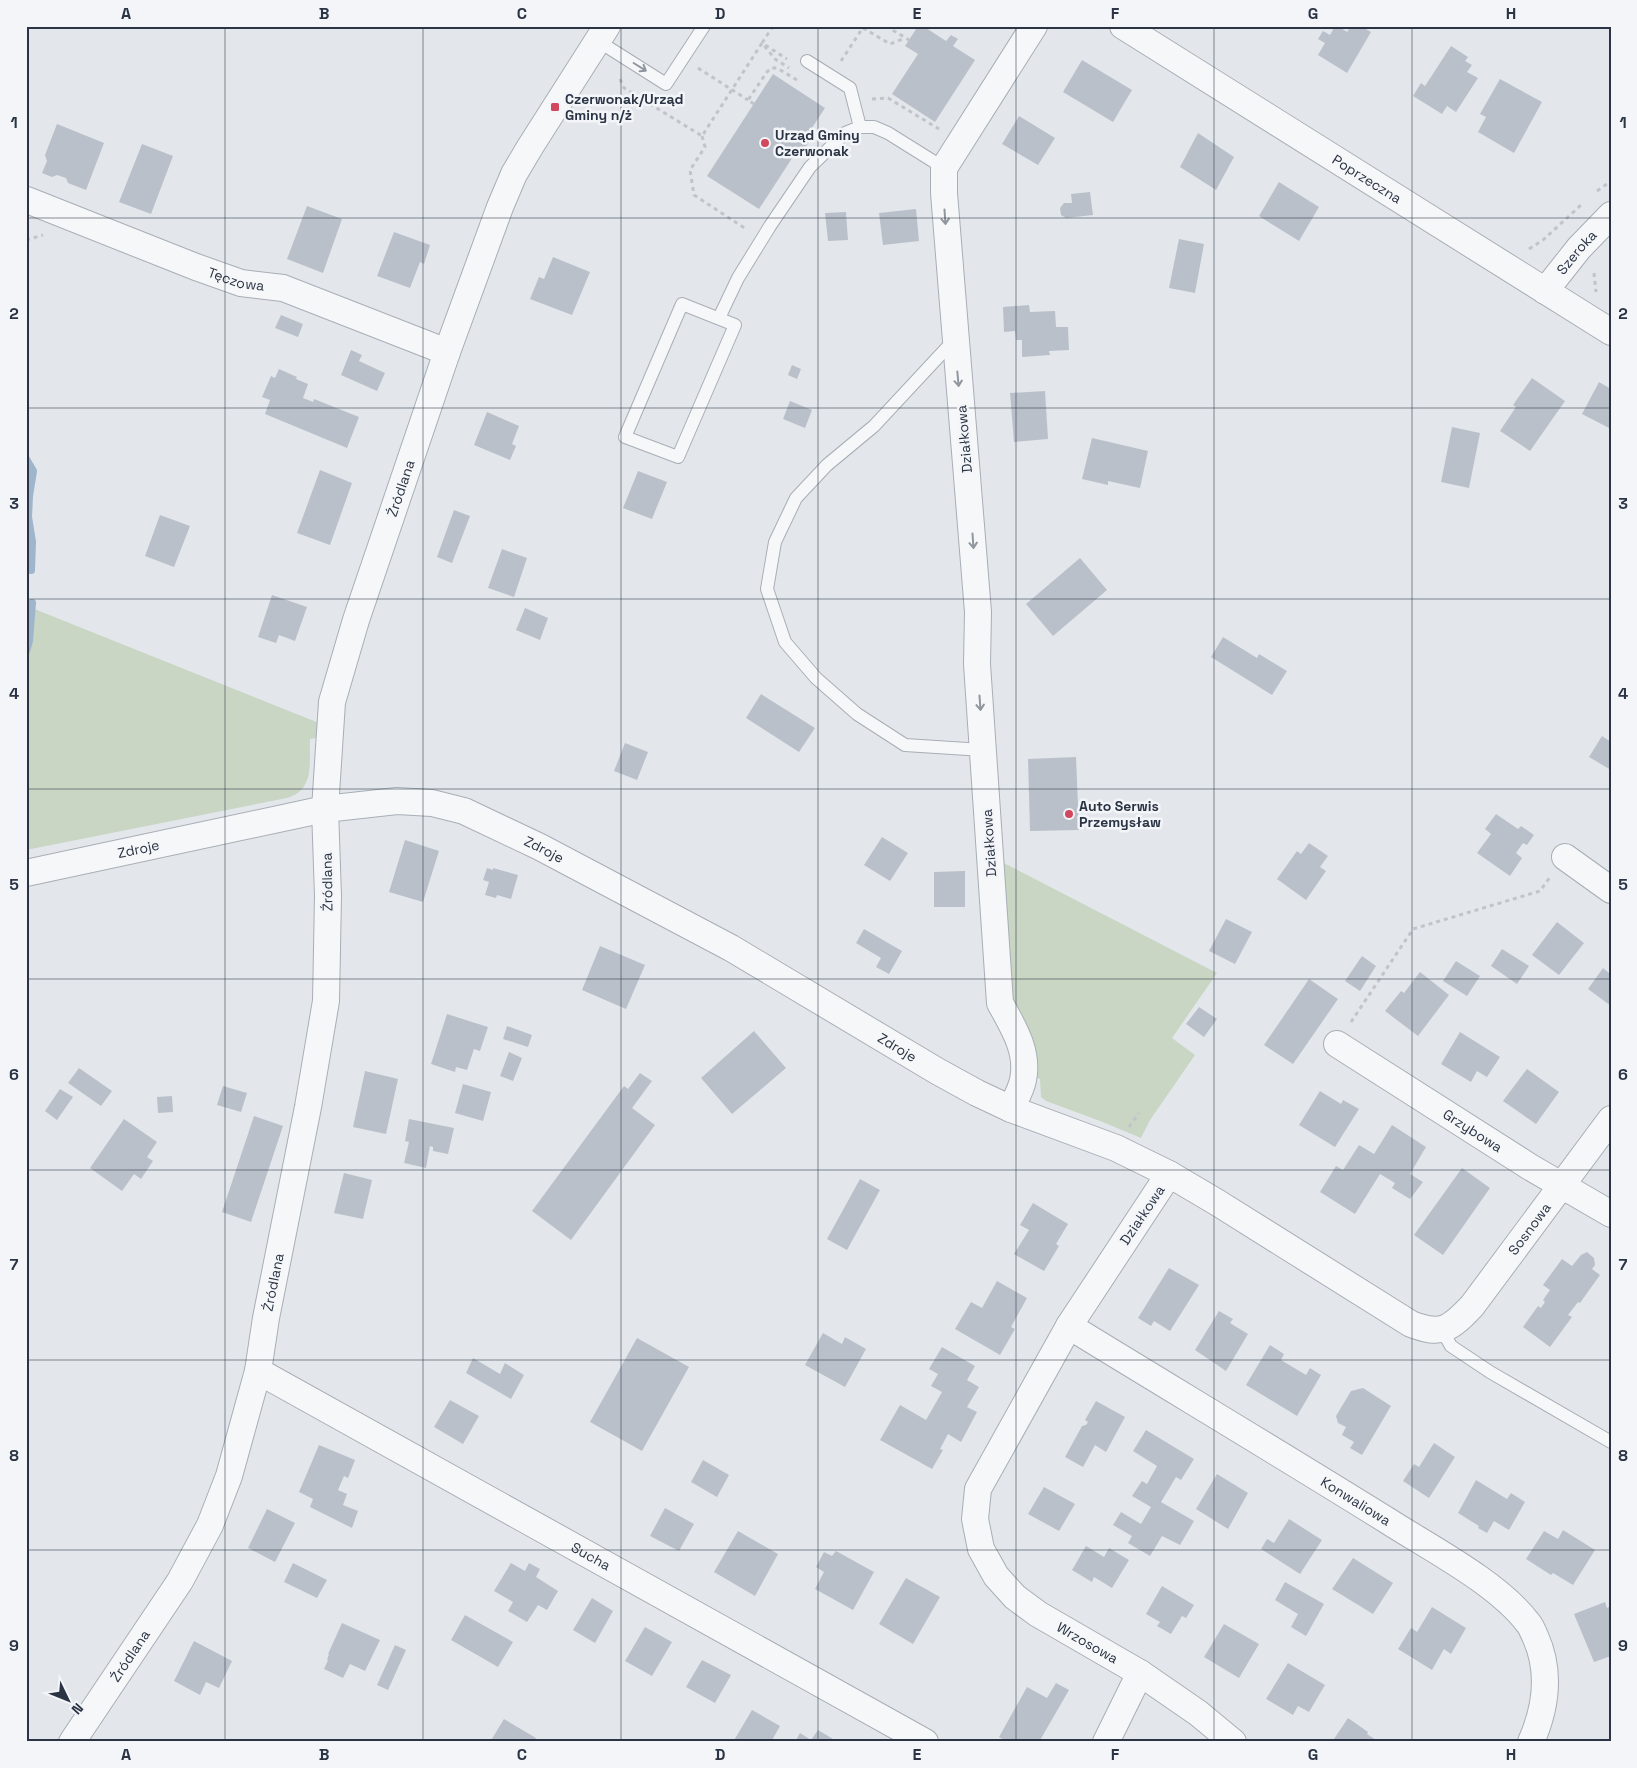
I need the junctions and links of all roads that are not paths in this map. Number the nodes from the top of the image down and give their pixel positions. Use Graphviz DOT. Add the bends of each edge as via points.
graph roads {
  1 [pos="704,26"];
  2 [pos="1122,26"];
  3 [pos="1027,29"];
  4 [pos="603,34"];
  5 [pos="807,61"];
  6 [pos="860,127"];
  7 [pos="944,168"];
  8 [pos="27,200"];
  9 [pos="1611,215"];
  10 [pos="1545,291"];
  11 [pos="719,318"];
  12 [pos="1611,332"];
  13 [pos="955,339"];
  14 [pos="447,352"];
  15 [pos="983,750"];
  16 [pos="325,809"];
  17 [pos="1565,856"];
  18 [pos="26,873"];
  19 [pos="1611,890"];
  20 [pos="1337,1044"];
  21 [pos="1011,1109"];
  22 [pos="1611,1119"];
  23 [pos="1169,1174"];
  24 [pos="1562,1185"];
  25 [pos="1611,1214"];
  26 [pos="1069,1326"];
  27 [pos="1442,1330"];
  28 [pos="258,1371"];
  29 [pos="1611,1442"];
  30 [pos="975,1519"];
  31 [pos="1140,1673"];
  32 [pos="72,1742"];
  33 [pos="925,1742"];
  34 [pos="1106,1742"];
  35 [pos="1233,1742"];
  36 [pos="1531,1742"];
  4 -- 1 [label="lane, one-way" via="666,84"];
  2 -- 10 [label="street, Poprzeczna"];
  3 -- 7 [label="street"];
  4 -- 14 [label="street, Źródlana" via="514,174"];
  5 -- 6 [label="lane" via="850,88"];
  6 -- 7 [label="lane" via="874,127 888,133"];
  6 -- 11 [label="lane" via="845,133 810,167 738,278"];
  7 -- 13 [label="street, Działkowa, one-way"];
  8 -- 14 [label="street, Tęczowa" via="196,268 241,283 283,288"];
  9 -- 10 [label="street, Szeroka" via="1579,248"];
  10 -- 12 [label="street, Poprzeczna"];
  11 -- 11 [label="lane" via="735,325 678,458 625,437 682,304"];
  13 -- 15 [label="street, Działkowa, one-way" via="976,593"];
  13 -- 15 [label="lane" via="874,426 827,464 796,498 775,542 767,589 786,642 816,678 857,714 905,745"];
  14 -- 16 [label="street, Źródlana" via="356,620 332,702"];
  15 -- 21 [label="street, Działkowa" via="1000,1003 1023,1050 1025,1064 1023,1081"];
  16 -- 18 [label="street, Zdroje"];
  16 -- 21 [label="street, Zdroje" via="397,801 432,803 464,811 499,826 731,948 937,1071"];
  16 -- 28 [label="street, Źródlana" via="328,896 326,1002"];
  17 -- 19 [label="street"];
  20 -- 24 [label="street, Grzybowa"];
  21 -- 23 [label="street, Działkowa" via="1116,1148"];
  22 -- 24 [label="street, Sosnowa"];
  23 -- 26 [label="street, Działkowa"];
  23 -- 27 [label="street" via="1411,1324 1427,1330"];
  24 -- 25 [label="street, Grzybowa"];
  24 -- 27 [label="street, Sosnowa" via="1472,1306 1455,1323"];
  26 -- 30 [label="street, Działkowa" via="978,1489"];
  26 -- 36 [label="street, Konwaliowa" via="1466,1570 1514,1608 1529,1624 1539,1645 1544,1667 1544,1706"];
  27 -- 29 [label="lane" via="1451,1346 1490,1372"];
  28 -- 32 [label="street, Źródlana" via="229,1476 210,1525 175,1589"];
  28 -- 33 [label="street, Sucha"];
  30 -- 31 [label="street, Wrzosowa" via="981,1549 996,1576 1015,1596 1038,1614"];
  31 -- 34 [label="street"];
  31 -- 35 [label="street, Wrzosowa"];
}
